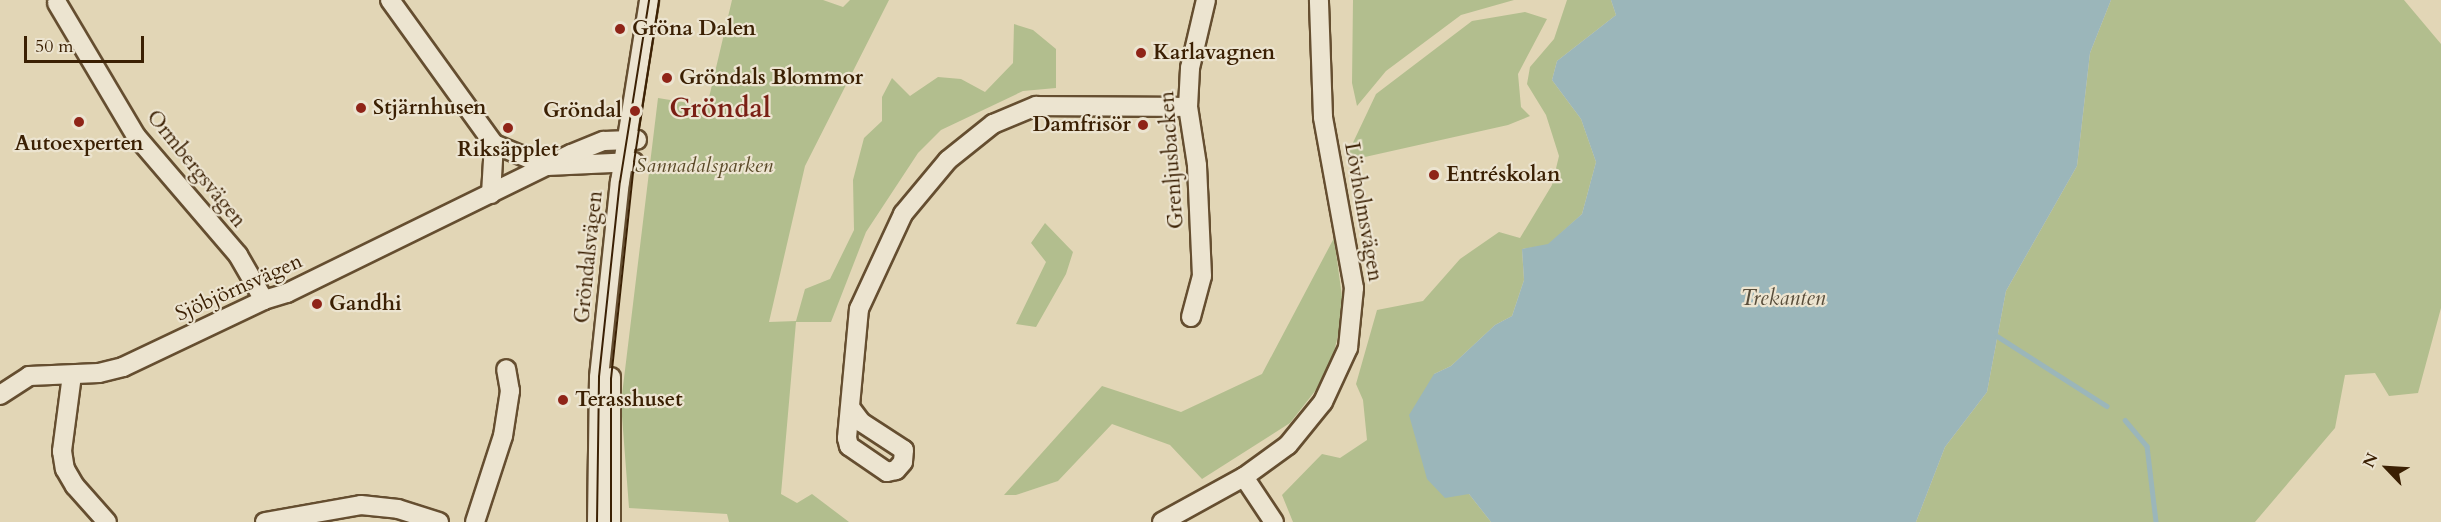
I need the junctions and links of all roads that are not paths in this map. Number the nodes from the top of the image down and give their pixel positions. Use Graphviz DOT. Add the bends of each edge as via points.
graph roads {
  1 [pos="390,0"];
  2 [pos="649,0"];
  3 [pos="659,0"];
  4 [pos="1206,0"];
  5 [pos="1318,0"];
  6 [pos="57,3"];
  7 [pos="1188,107"];
  8 [pos="632,140"];
  9 [pos="494,144"];
  10 [pos="629,162"];
  11 [pos="547,166"];
  12 [pos="491,194"];
  13 [pos="264,300"];
  14 [pos="1191,317"];
  15 [pos="506,369"];
  16 [pos="72,375"];
  17 [pos="0,395"];
  18 [pos="852,410"];
  19 [pos="1244,477"];
  20 [pos="321,517"];
  21 [pos="107,522"];
  22 [pos="266,522"];
  23 [pos="439,522"];
  24 [pos="475,522"];
  25 [pos="597,522"];
  26 [pos="611,522"];
  27 [pos="1162,522"];
  28 [pos="1274,522"];
  1 -- 9 [label="street"];
  2 -- 8 [label="street, Gröndalsvägen"];
  3 -- 8 [label="street, Gröndalsvägen"];
  4 -- 7 [label="street, Grenljusbacken" via="1190,68"];
  5 -- 19 [label="street, Lövholmsvägen" via="1323,117 1354,288 1352,332 1339,373 1315,415 1270,462"];
  6 -- 13 [label="street, Ormbergsvägen" via="136,136 238,255"];
  7 -- 14 [label="street, Grenljusbacken" via="1197,165 1202,276"];
  7 -- 18 [label="street" via="1036,106 993,124 948,160 903,214 866,290 858,320"];
  8 -- 10 [label="street, Gröndalsvägen"];
  8 -- 11 [label="street, Sjöbjörnsvägen" via="604,141"];
  9 -- 11 [label="street, Sjöbjörnsvägen"];
  9 -- 12 [label="street"];
  10 -- 11 [label="street, Sjöbjörnsvägen"];
  10 -- 25 [label="street, Gröndalsvägen" via="599,377"];
  10 -- 26 [label="street, Gröndalsvägen" via="611,379"];
  11 -- 12 [label="street, Sjöbjörnsvägen"];
  12 -- 13 [label="street, Sjöbjörnsvägen" via="287,293"];
  13 -- 16 [label="street, Sjöbjörnsvägen" via="123,367"];
  15 -- 24 [label="street" via="510,391 503,435"];
  16 -- 17 [label="street, Sjöbjörnsvägen" via="29,376"];
  16 -- 21 [label="street" via="62,451 65,469"];
  19 -- 27 [label="street, Lövholmsvägen"];
  19 -- 28 [label="street"];
  20 -- 22 [label="street"];
  20 -- 23 [label="street" via="361,505 398,509"];
}
